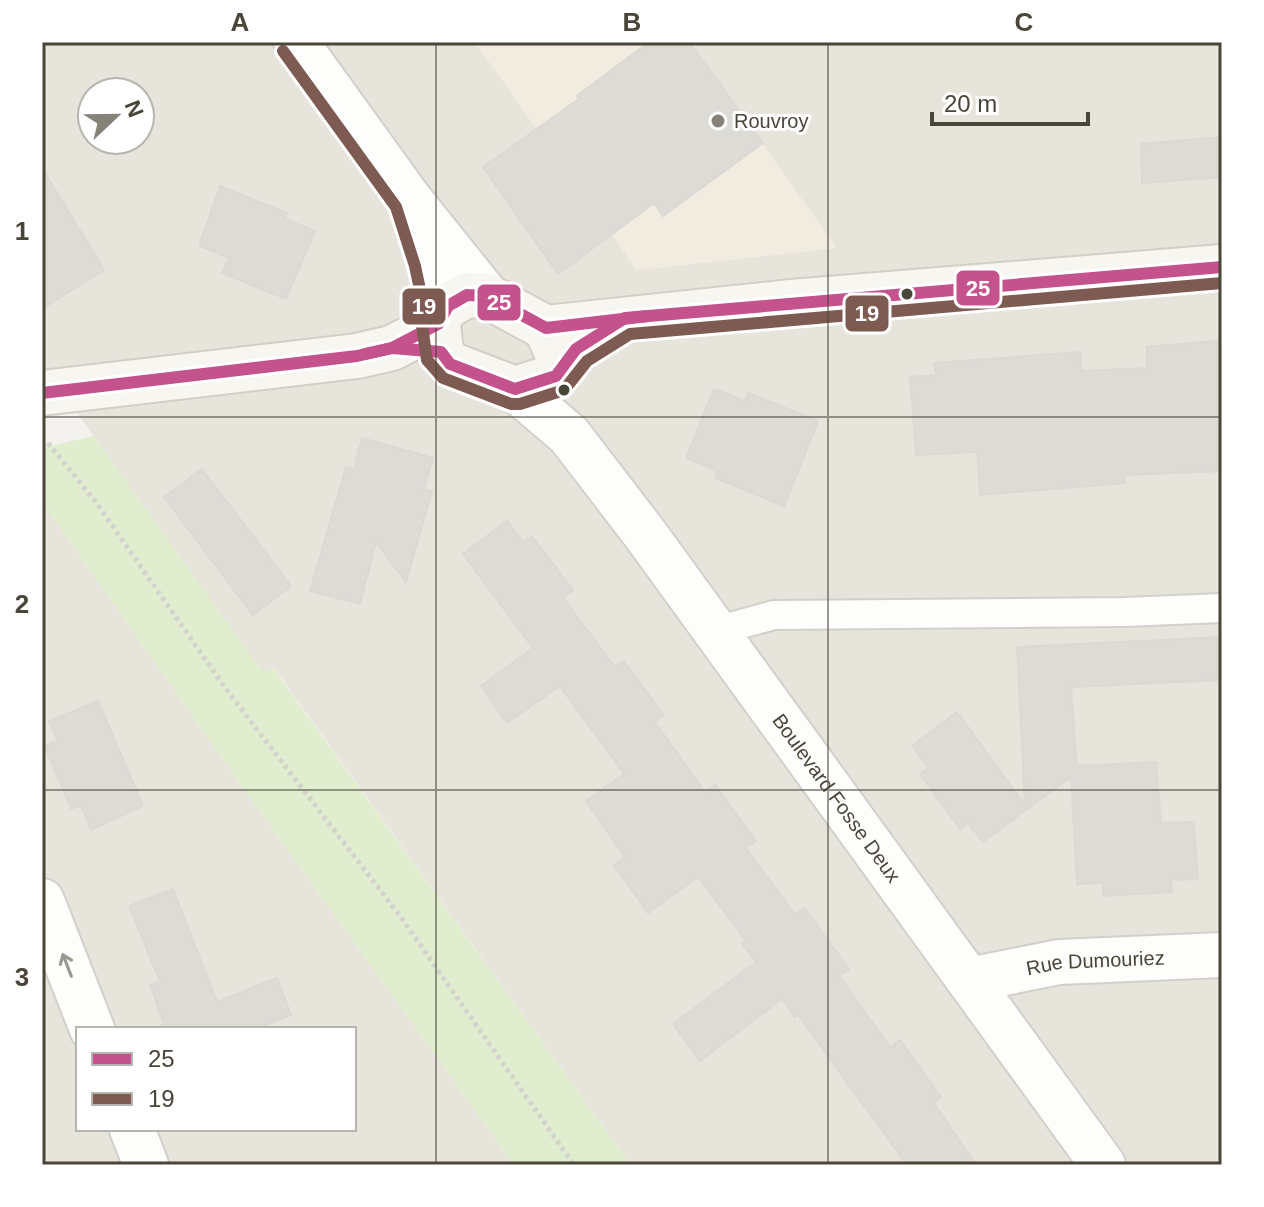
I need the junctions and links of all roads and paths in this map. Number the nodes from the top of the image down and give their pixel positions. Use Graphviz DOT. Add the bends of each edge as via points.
graph roads {
  1 [pos="296,42"];
  2 [pos="410,200"];
  3 [pos="1222,267"];
  4 [pos="487,296"];
  5 [pos="440,330"];
  6 [pos="554,355"];
  7 [pos="515,389"];
  8 [pos="42,393"];
  9 [pos="569,435"];
  10 [pos="42,436"];
  11 [pos="1222,608"];
  12 [pos="716,631"];
  13 [pos="42,901"];
  14 [pos="1222,955"];
  15 [pos="969,980"];
  16 [pos="91,1027"];
  17 [pos="133,1131"];
  18 [pos="146,1165"];
  19 [pos="574,1165"];
  20 [pos="1103,1165"];
  1 -- 2 [label="street"];
  2 -- 4 [label="street"];
  2 -- 5 [label="street" via="430,262"];
  3 -- 6 [label="street" via="625,318"];
  4 -- 5 [label="street" via="467,295 448,306"];
  4 -- 6 [label="street"];
  5 -- 7 [label="street" via="450,364"];
  5 -- 8 [label="street" via="357,356"];
  6 -- 7 [label="street"];
  6 -- 9 [label="street, Boulevard Fosse Deux"];
  7 -- 9 [label="street, Boulevard Fosse Deux"];
  9 -- 12 [label="street, Boulevard Fosse Deux"];
  10 -- 19 [label="path" via="400,916"];
  11 -- 12 [label="lane" via="774,615"];
  12 -- 15 [label="street, Boulevard Fosse Deux"];
  16 -- 13 [label="street, one-way"];
  14 -- 15 [label="street, Rue Dumouriez" via="1059,962"];
  15 -- 20 [label="street, Boulevard Fosse Deux"];
  17 -- 18 [label="street"];
}
